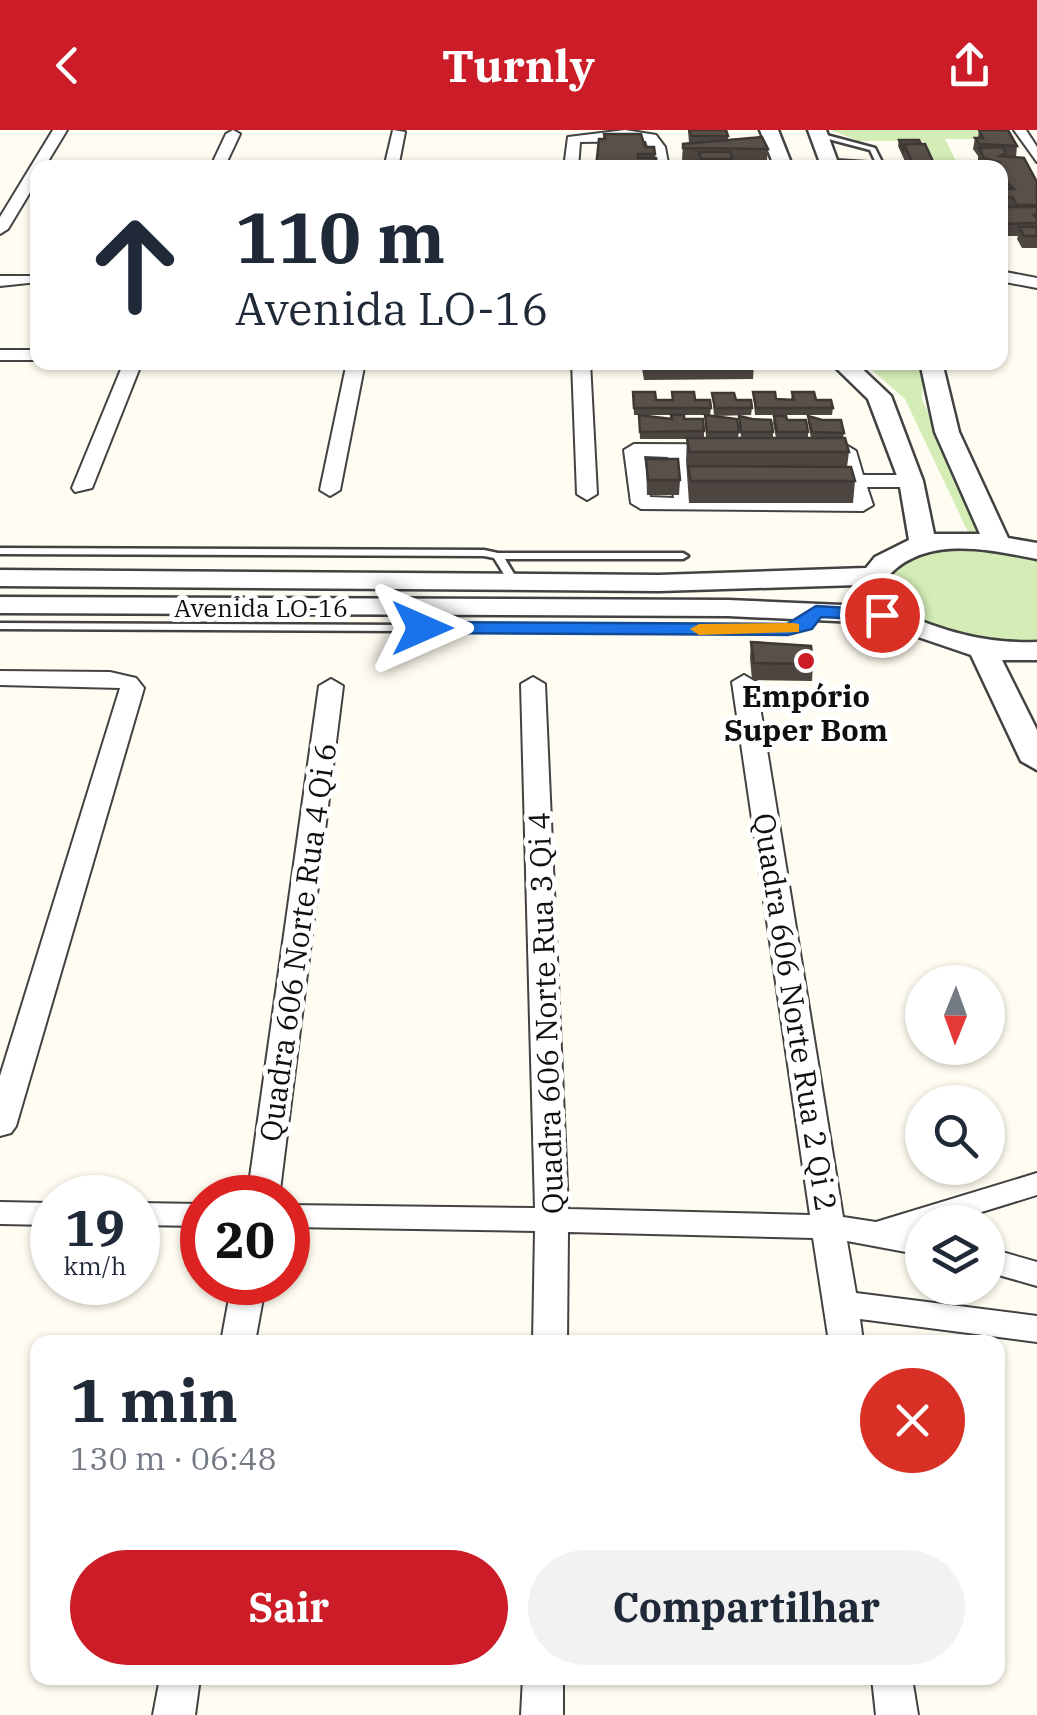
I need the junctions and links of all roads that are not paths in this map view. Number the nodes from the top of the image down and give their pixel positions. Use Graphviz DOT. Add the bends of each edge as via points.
graph roads {
  1 [pos="60,130"];
  2 [pos="769,130"];
  3 [pos="1020,131"];
  4 [pos="398,132"];
  5 [pos="818,133"];
  6 [pos="233,134"];
  7 [pos="1037,158"];
  8 [pos="44,160"];
  9 [pos="222,160"];
  10 [pos="393,160"];
  11 [pos="571,160"];
  12 [pos="660,160"];
  13 [pos="781,160"];
  14 [pos="828,160"];
  15 [pos="879,160"];
  16 [pos="30,187"];
  17 [pos="0,229"];
  18 [pos="1008,278"];
  19 [pos="0,281"];
  20 [pos="30,282"];
  21 [pos="1037,283"];
  22 [pos="1008,288"];
  23 [pos="0,355"];
  24 [pos="30,355"];
  25 [pos="130,370"];
  26 [pos="354,370"];
  27 [pos="581,370"];
  28 [pos="849,370"];
  29 [pos="932,370"];
  30 [pos="678,451"];
  31 [pos="682,479"];
  32 [pos="855,480"];
  33 [pos="911,481"];
  34 [pos="82,488"];
  35 [pos="330,490"];
  36 [pos="586,494"];
  37 [pos="684,504"];
  38 [pos="998,542"];
  39 [pos="923,543"];
  40 [pos="0,552"];
  41 [pos="23,552"];
  42 [pos="370,552"];
  43 [pos="1037,552"];
  44 [pos="498,556"];
  45 [pos="683,556"];
  46 [pos="117,565"];
  47 [pos="870,576"];
  48 [pos="6,578"];
  49 [pos="364,580"];
  50 [pos="514,582"];
  51 [pos="0,605"];
  52 [pos="882,615"];
  53 [pos="308,617"];
  54 [pos="0,626"];
  55 [pos="983,650"];
  56 [pos="1037,650"];
  57 [pos="0,678"];
  58 [pos="744,682"];
  59 [pos="533,684"];
  60 [pos="331,686"];
  61 [pos="1037,762"];
  62 [pos="11,1057"];
  63 [pos="0,1126"];
  64 [pos="265,1175"];
  65 [pos="1037,1184"];
  66 [pos="0,1213"];
  67 [pos="30,1214"];
  68 [pos="310,1216"];
  69 [pos="552,1218"];
  70 [pos="829,1228"];
  71 [pos="882,1231"];
  72 [pos="905,1237"];
  73 [pos="1005,1265"];
  74 [pos="1037,1274"];
  75 [pos="840,1304"];
  76 [pos="244,1305"];
  77 [pos="1037,1329"];
  78 [pos="239,1335"];
  79 [pos="550,1335"];
  80 [pos="845,1335"];
  81 [pos="179,1685"];
  82 [pos="543,1685"];
  83 [pos="893,1685"];
  84 [pos="174,1715"];
  85 [pos="542,1715"];
  86 [pos="897,1715"];
  1 -- 8 [label="street"];
  2 -- 13 [label="street"];
  3 -- 7 [label="street"];
  4 -- 10 [label="street"];
  5 -- 14 [label="street"];
  5 -- 15 [label="lane" via="873,149"];
  6 -- 9 [label="street"];
  11 -- 12 [label="street" via="571,142 586,136 648,136"];
  16 -- 17 [label="street"];
  18 -- 21 [label="street"];
  19 -- 20 [label="street"];
  21 -- 22 [label="street"];
  23 -- 24 [label="street"];
  25 -- 34 [label="street"];
  26 -- 35 [label="street"];
  27 -- 36 [label="street"];
  28 -- 33 [label="street" via="878,396"];
  29 -- 38 [label="street" via="934,395 968,485"];
  30 -- 31 [label="street"];
  30 -- 32 [label="street" via="846,451"];
  30 -- 37 [label="street" via="634,450 641,503"];
  31 -- 32 [label="street"];
  31 -- 37 [label="street"];
  32 -- 33 [label="street"];
  32 -- 37 [label="street" via="863,505"];
  33 -- 39 [label="street"];
  38 -- 39 [label="street"];
  38 -- 43 [label="street"];
  39 -- 47 [label="street" via="900,551"];
  40 -- 41 [label="lane"];
  41 -- 46 [label="lane"];
  41 -- 48 [label="lane"];
  42 -- 44 [label="lane"];
  42 -- 46 [label="lane"];
  42 -- 49 [label="lane"];
  44 -- 45 [label="lane"];
  44 -- 50 [label="lane"];
  46 -- 48 [label="street, Avenida LO-16"];
  46 -- 49 [label="street, Avenida LO-16"];
  47 -- 50 [label="street, Avenida LO-16"];
  47 -- 52 [label="street"];
  49 -- 50 [label="street, Avenida LO-16"];
  51 -- 53 [label="street, Avenida LO-16"];
  52 -- 53 [label="street, Avenida LO-16"];
  52 -- 55 [label="street" via="948,644"];
  53 -- 54 [label="lane"];
  55 -- 56 [label="street"];
  55 -- 61 [label="street"];
  57 -- 62 [label="street" via="110,679 132,688"];
  58 -- 70 [label="street, Quadra 606 Norte Rua 2 Qi 2"];
  59 -- 69 [label="street, Quadra 606 Norte Rua 3 Qi 4"];
  60 -- 64 [label="street, Quadra 606 Norte Rua 4 Qi 6"];
  62 -- 63 [label="street"];
  65 -- 71 [label="street"];
  66 -- 67 [label="street"];
  68 -- 69 [label="street"];
  69 -- 70 [label="street"];
  69 -- 79 [label="street, Quadra 606 Norte Rua 3 Qi 4"];
  70 -- 71 [label="street"];
  70 -- 75 [label="street, Quadra 606 Norte Rua 2 Qi 2"];
  71 -- 72 [label="street"];
  73 -- 74 [label="street"];
  75 -- 77 [label="street"];
  75 -- 80 [label="street, Quadra 606 Norte Rua 2 Qi 2"];
  76 -- 78 [label="street"];
  81 -- 84 [label="street"];
  82 -- 85 [label="street"];
  83 -- 86 [label="street"];
}
